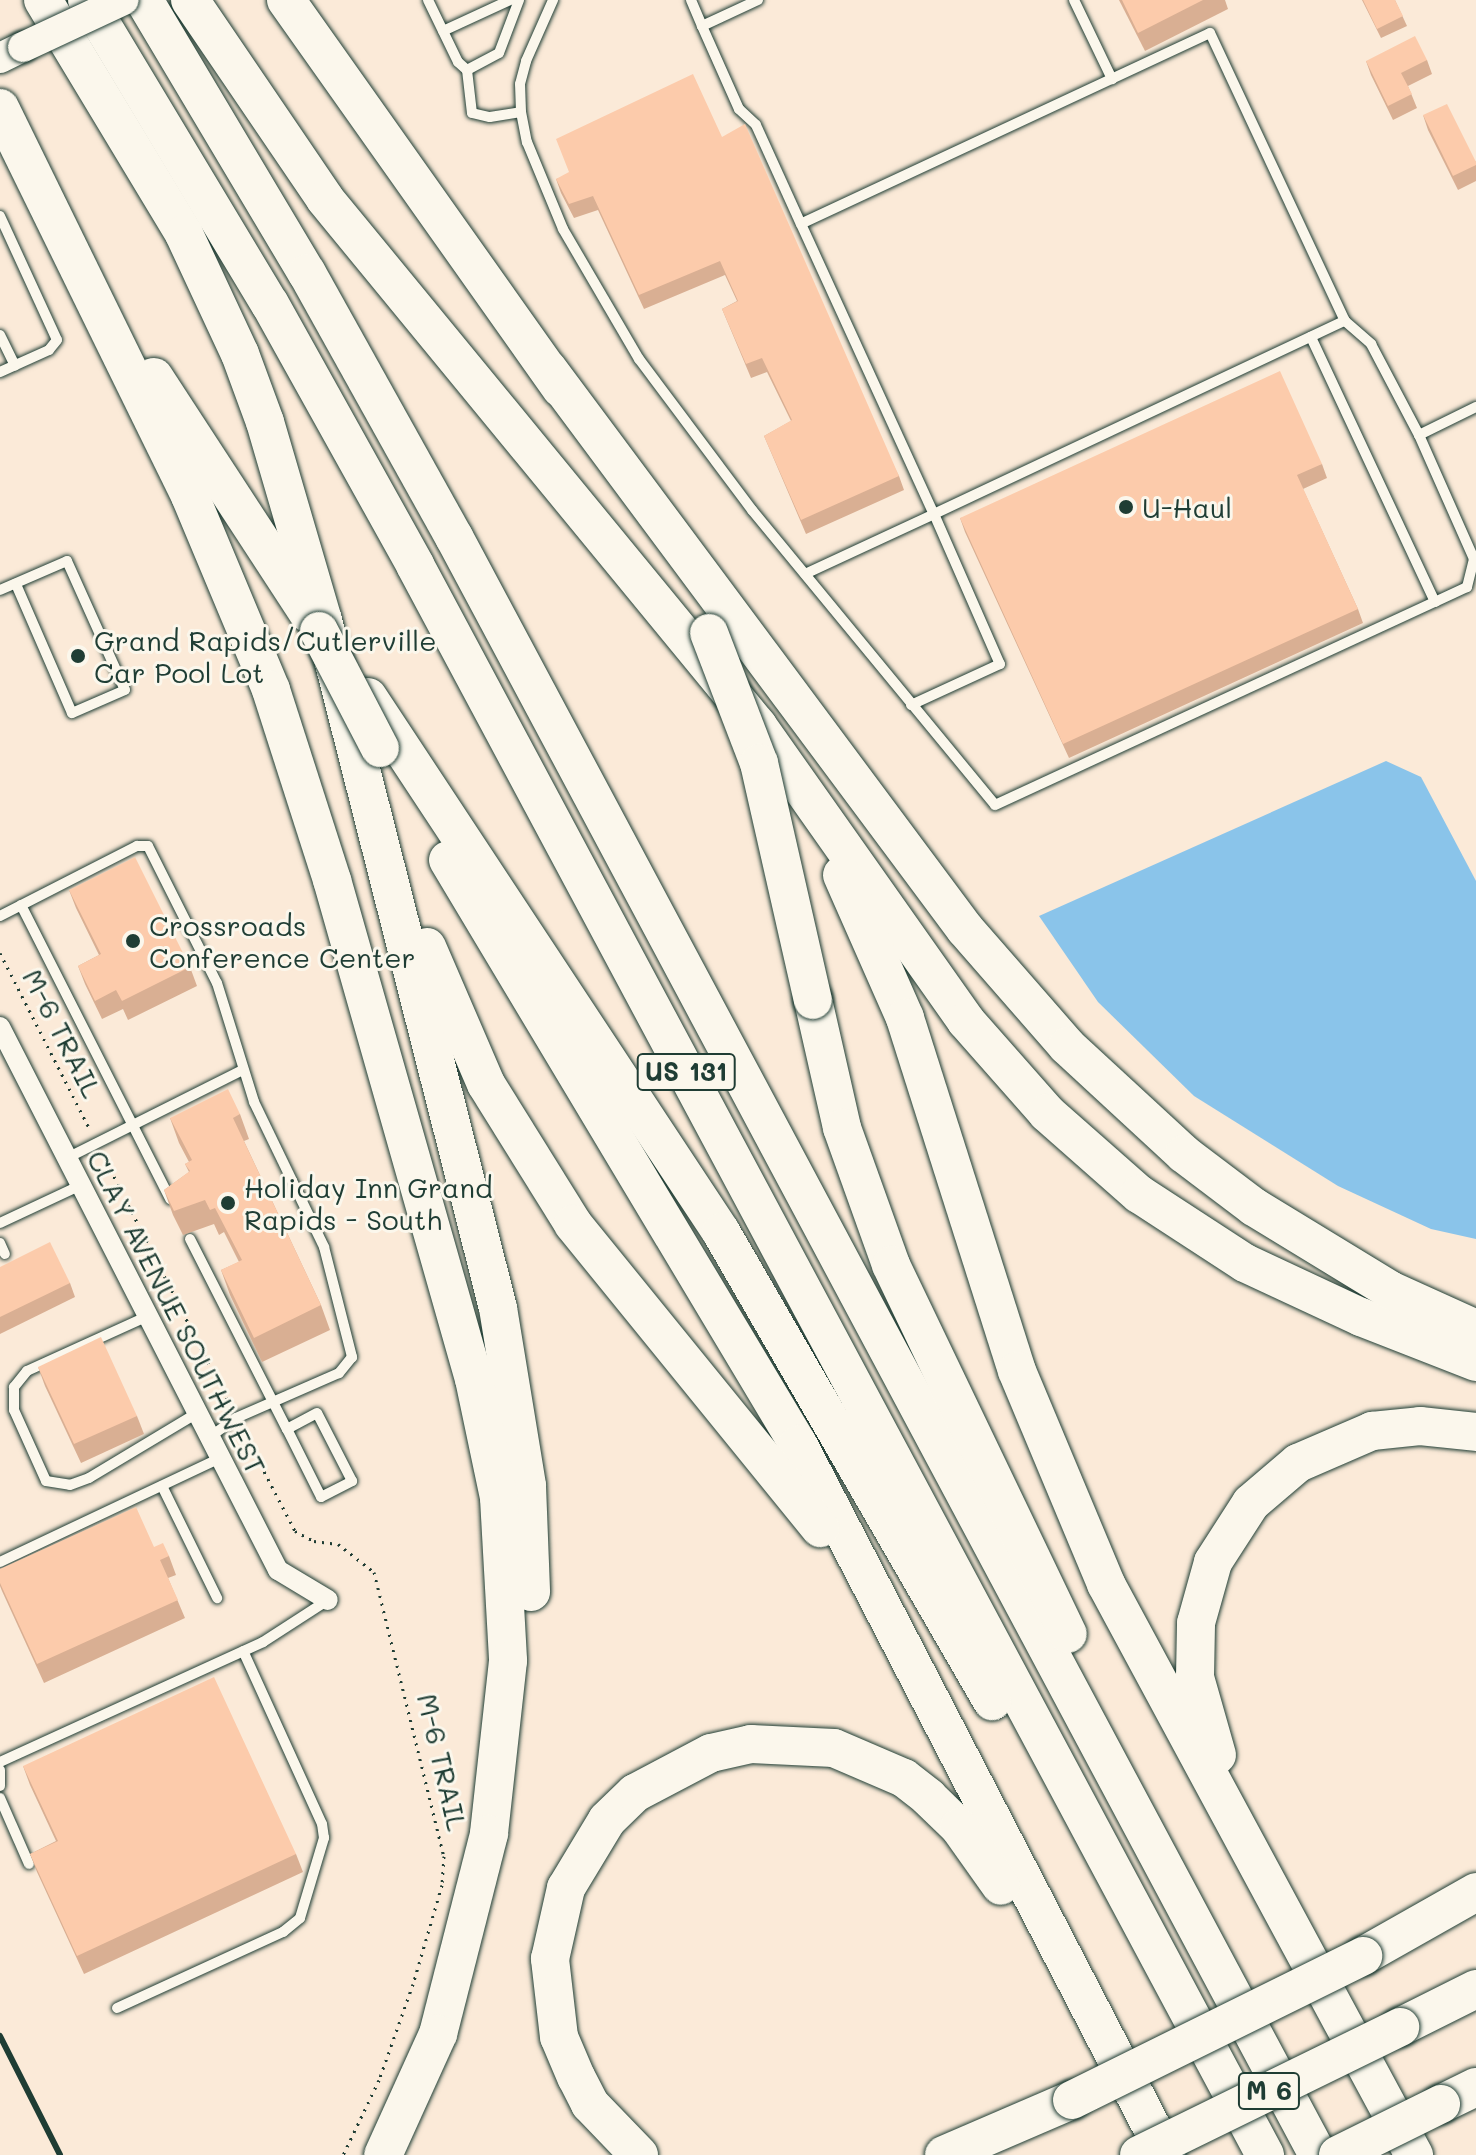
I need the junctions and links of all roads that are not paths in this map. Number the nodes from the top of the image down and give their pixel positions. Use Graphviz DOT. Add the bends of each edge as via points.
graph roads {
  1 [pos="43,0"];
  2 [pos="87,0"];
  3 [pos="124,0"];
  4 [pos="144,0"];
  5 [pos="190,0"];
  6 [pos="286,0"];
  7 [pos="428,0"];
  8 [pos="510,0"];
  9 [pos="519,0"];
  10 [pos="553,0"];
  11 [pos="691,0"];
  12 [pos="758,0"];
  13 [pos="1074,0"];
  14 [pos="702,26"];
  15 [pos="443,31"];
  16 [pos="12,52"];
  17 [pos="467,70"];
  18 [pos="1112,79"];
  19 [pos="0,108"];
  20 [pos="521,112"];
  21 [pos="54,215"];
  22 [pos="0,216"];
  23 [pos="801,224"];
  24 [pos="1345,321"];
  25 [pos="0,335"];
  26 [pos="1311,337"];
  27 [pos="15,366"];
  28 [pos="548,369"];
  29 [pos="0,372"];
  30 [pos="1476,407"];
  31 [pos="1419,435"];
  32 [pos="934,514"];
  33 [pos="805,574"];
  34 [pos="16,584"];
  35 [pos="0,590"];
  36 [pos="1435,602"];
  37 [pos="321,626"];
  38 [pos="703,642"];
  39 [pos="911,705"];
  40 [pos="21,905"];
  41 [pos="0,916"];
  42 [pos="0,1027"];
  43 [pos="243,1070"];
  44 [pos="133,1126"];
  45 [pos="67,1158"];
  46 [pos="81,1185"];
  47 [pos="174,1207"];
  48 [pos="0,1223"];
  49 [pos="190,1239"];
  50 [pos="148,1316"];
  51 [pos="1476,1329"];
  52 [pos="1476,1362"];
  53 [pos="272,1400"];
  54 [pos="197,1413"];
  55 [pos="287,1429"];
  56 [pos="1476,1432"];
  57 [pos="210,1437"];
  58 [pos="220,1458"];
  59 [pos="162,1486"];
  60 [pos="0,1562"];
  61 [pos="217,1598"];
  62 [pos="328,1600"];
  63 [pos="243,1651"];
  64 [pos="917,1680"];
  65 [pos="0,1762"];
  66 [pos="0,1770"];
  67 [pos="0,1786"];
  68 [pos="0,1798"];
  69 [pos="29,1864"];
  70 [pos="1476,1892"];
  71 [pos="1476,1903"];
  72 [pos="1296,1938"];
  73 [pos="1363,1956"];
  74 [pos="1227,1982"];
  75 [pos="1476,1989"];
  76 [pos="117,2008"];
  77 [pos="438,2034"];
  78 [pos="1107,2043"];
  79 [pos="1476,2087"];
  80 [pos="1072,2100"];
  81 [pos="1260,2146"];
  82 [pos="383,2155"];
  83 [pos="639,2155"];
  84 [pos="944,2155"];
  85 [pos="964,2155"];
  86 [pos="1139,2155"];
  87 [pos="1166,2155"];
  88 [pos="1318,2155"];
  89 [pos="1338,2155"];
  90 [pos="1414,2155"];
  1 -- 37 [label="highway" via="184,234 222,313 265,422"];
  2 -- 81 [label="highway, US 131" via="263,291 415,565"];
  3 -- 16 [label="main road, bridge"];
  4 -- 74 [label="highway, US 131" via="307,273 446,523"];
  5 -- 38 [label="highway" via="287,146 370,257"];
  6 -- 28 [label="highway"];
  7 -- 15 [label="lane"];
  8 -- 15 [label="lane"];
  9 -- 17 [label="lane" via="499,53"];
  10 -- 20 [label="lane" via="526,61"];
  11 -- 14 [label="lane"];
  12 -- 14 [label="lane"];
  13 -- 18 [label="lane"];
  14 -- 23 [label="lane"];
  15 -- 17 [label="lane"];
  17 -- 20 [label="lane" via="472,113 490,117"];
  18 -- 23 [label="lane"];
  18 -- 24 [label="lane" via="1210,33"];
  19 -- 21 [label="highway"];
  20 -- 33 [label="lane" via="527,142 563,229 639,359"];
  21 -- 37 [label="highway"];
  21 -- 77 [label="highway" via="190,496 271,690 332,880 487,1437 505,1566 506,1675 489,1834"];
  22 -- 27 [label="lane" via="57,340 49,350"];
  23 -- 32 [label="lane"];
  24 -- 26 [label="lane"];
  24 -- 31 [label="lane" via="1371,344"];
  25 -- 27 [label="lane"];
  26 -- 32 [label="lane"];
  26 -- 36 [label="lane"];
  27 -- 29 [label="lane"];
  28 -- 38 [label="highway" via="647,520"];
  28 -- 51 [label="highway" via="965,929 1067,1046 1184,1154 1254,1207 1390,1290"];
  30 -- 31 [label="lane"];
  31 -- 36 [label="lane" via="1474,559 1467,587"];
  32 -- 33 [label="lane"];
  32 -- 39 [label="lane" via="1000,664"];
  33 -- 39 [label="lane"];
  34 -- 34 [label="lane" via="67,561 125,690 72,713"];
  34 -- 35 [label="lane"];
  36 -- 39 [label="lane" via="995,805"];
  37 -- 64 [label="highway, bridge" via="380,748 798,1444"];
  37 -- 64 [label="highway" via="421,932 486,1084 573,1224 798,1496"];
  37 -- 77 [label="highway" via="498,1308 527,1486 530,1648 515,1785 487,1908"];
  37 -- 81 [label="highway, bridge" via="713,1220 862,1470 1053,1811"];
  38 -- 52 [label="highway" via="987,1048 1073,1139 1139,1194 1245,1263"];
  38 -- 72 [label="highway" via="857,903 905,1018 1017,1371 1079,1523 1150,1668"];
  38 -- 74 [label="highway, bridge" via="759,763 842,1128 891,1265"];
  40 -- 41 [label="lane"];
  40 -- 43 [label="lane" via="137,846 148,846 217,983"];
  40 -- 44 [label="lane"];
  42 -- 45 [label="street, CLAY AVENUE SOUTHWEST"];
  43 -- 44 [label="lane"];
  43 -- 53 [label="lane" via="324,1247 352,1357 339,1373"];
  44 -- 45 [label="lane"];
  44 -- 47 [label="lane"];
  45 -- 46 [label="street, CLAY AVENUE SOUTHWEST"];
  46 -- 48 [label="lane"];
  46 -- 50 [label="street, CLAY AVENUE SOUTHWEST"];
  49 -- 53 [label="lane"];
  50 -- 54 [label="street, CLAY AVENUE SOUTHWEST"];
  50 -- 54 [label="lane" via="27,1371 14,1387 14,1410 46,1481 70,1485 89,1478"];
  53 -- 55 [label="lane"];
  53 -- 57 [label="lane"];
  54 -- 57 [label="street, CLAY AVENUE SOUTHWEST"];
  55 -- 55 [label="lane" via="321,1497 352,1481 317,1413"];
  56 -- 72 [label="highway" via="1420,1426 1372,1431 1298,1463 1273,1481 1232,1528 1202,1593 1193,1651 1199,1703"];
  57 -- 58 [label="street, CLAY AVENUE SOUTHWEST"];
  58 -- 59 [label="lane"];
  58 -- 62 [label="street, CLAY AVENUE SOUTHWEST" via="278,1570"];
  59 -- 60 [label="lane"];
  59 -- 61 [label="lane"];
  62 -- 63 [label="lane"];
  63 -- 65 [label="lane"];
  63 -- 76 [label="lane" via="322,1824 324,1838 300,1918 283,1932"];
  64 -- 78 [label="highway"];
  66 -- 67 [label="lane"];
  68 -- 69 [label="lane"];
  70 -- 73 [label="highway"];
  71 -- 73 [label="highway"];
  72 -- 90 [label="highway"];
  73 -- 80 [label="highway, bridge"];
  74 -- 88 [label="highway, US 131"];
  75 -- 86 [label="highway, M 6, bridge"];
  77 -- 82 [label="highway"];
  78 -- 83 [label="highway" via="973,1845 904,1778 834,1748 794,1742 711,1753 670,1771 607,1820 566,1888 554,1925 551,2001 559,2037 590,2104"];
  78 -- 87 [label="highway"];
  79 -- 89 [label="highway, bridge"];
  80 -- 84 [label="highway"];
  80 -- 85 [label="highway"];
}
